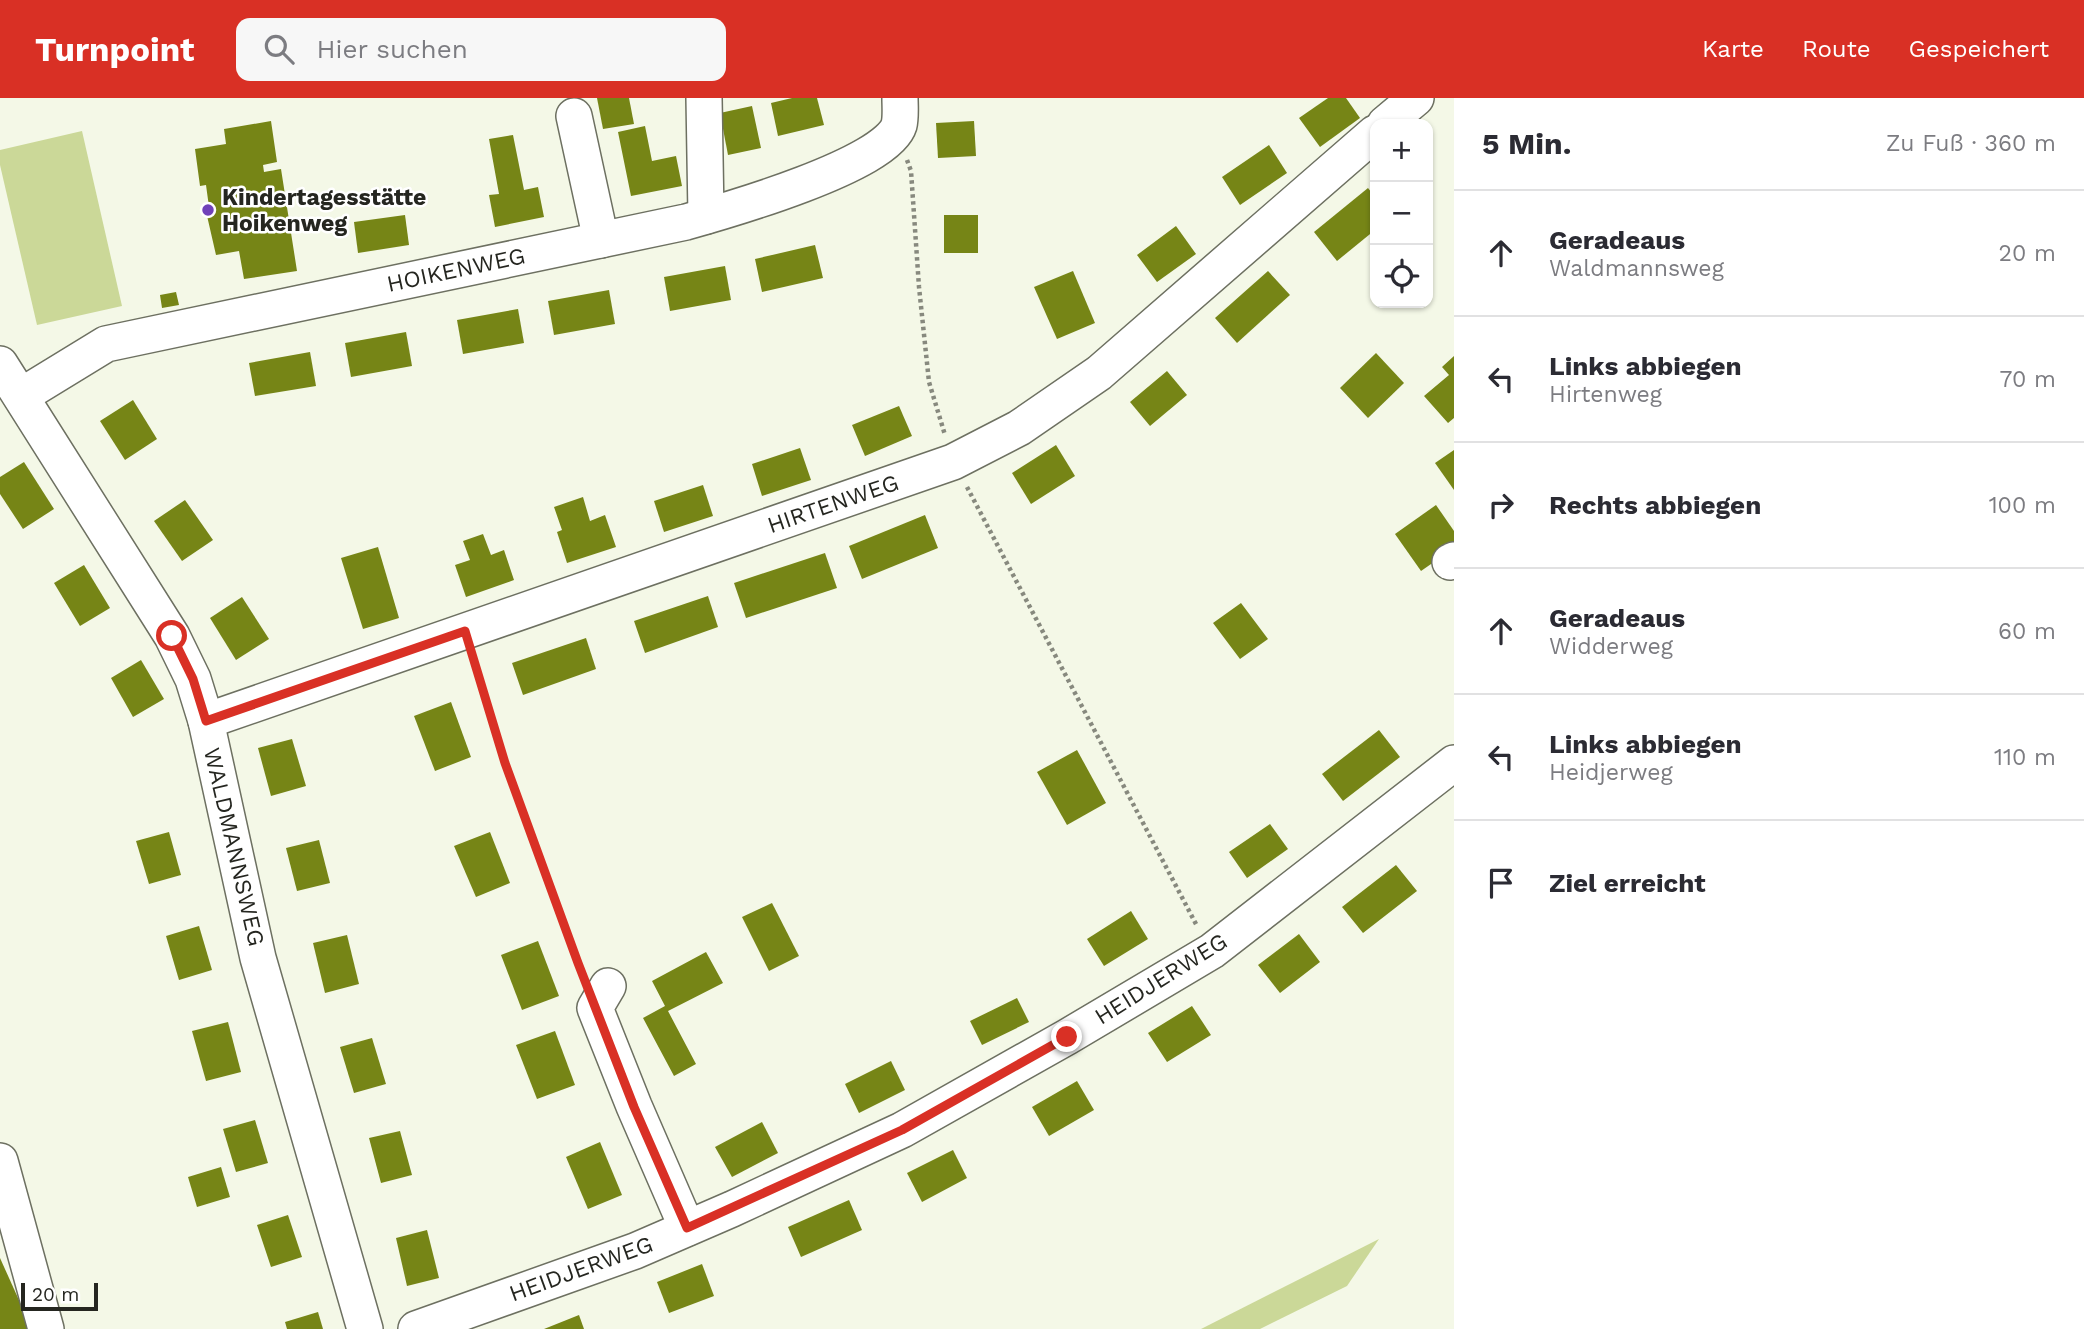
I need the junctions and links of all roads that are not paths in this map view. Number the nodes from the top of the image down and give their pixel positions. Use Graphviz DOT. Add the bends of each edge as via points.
graph roads {
  1 [pos="704,98"];
  2 [pos="900,98"];
  3 [pos="1416,98"];
  4 [pos="574,116"];
  5 [pos="1391,119"];
  6 [pos="1370,136"];
  7 [pos="706,216"];
  8 [pos="601,240"];
  9 [pos="0,364"];
  10 [pos="21,396"];
  11 [pos="206,721"];
  12 [pos="1454,763"];
  13 [pos="602,997"];
  14 [pos="0,1161"];
  15 [pos="687,1228"];
  16 [pos="46,1329"];
  17 [pos="365,1329"];
  18 [pos="416,1329"];
  1 -- 7 [label="street"];
  2 -- 7 [label="street, HOIKENWEG" via="899,126 875,149 817,180"];
  3 -- 5 [label="street"];
  4 -- 8 [label="street"];
  6 -- 11 [label="street, HIRTENWEG" via="1099,373 1019,428 953,462"];
  7 -- 8 [label="street, HOIKENWEG"];
  8 -- 10 [label="street, HOIKENWEG" via="106,344"];
  9 -- 10 [label="street, WALDMANNSWEG"];
  10 -- 11 [label="street, WALDMANNSWEG" via="172,636 193,679"];
  11 -- 17 [label="street, WALDMANNSWEG" via="258,958"];
  12 -- 15 [label="street, HEIDJERWEG" via="1212,951 902,1130"];
  13 -- 15 [label="street" via="634,1107"];
  14 -- 16 [label="street"];
  15 -- 18 [label="street, HEIDJERWEG"];
}
